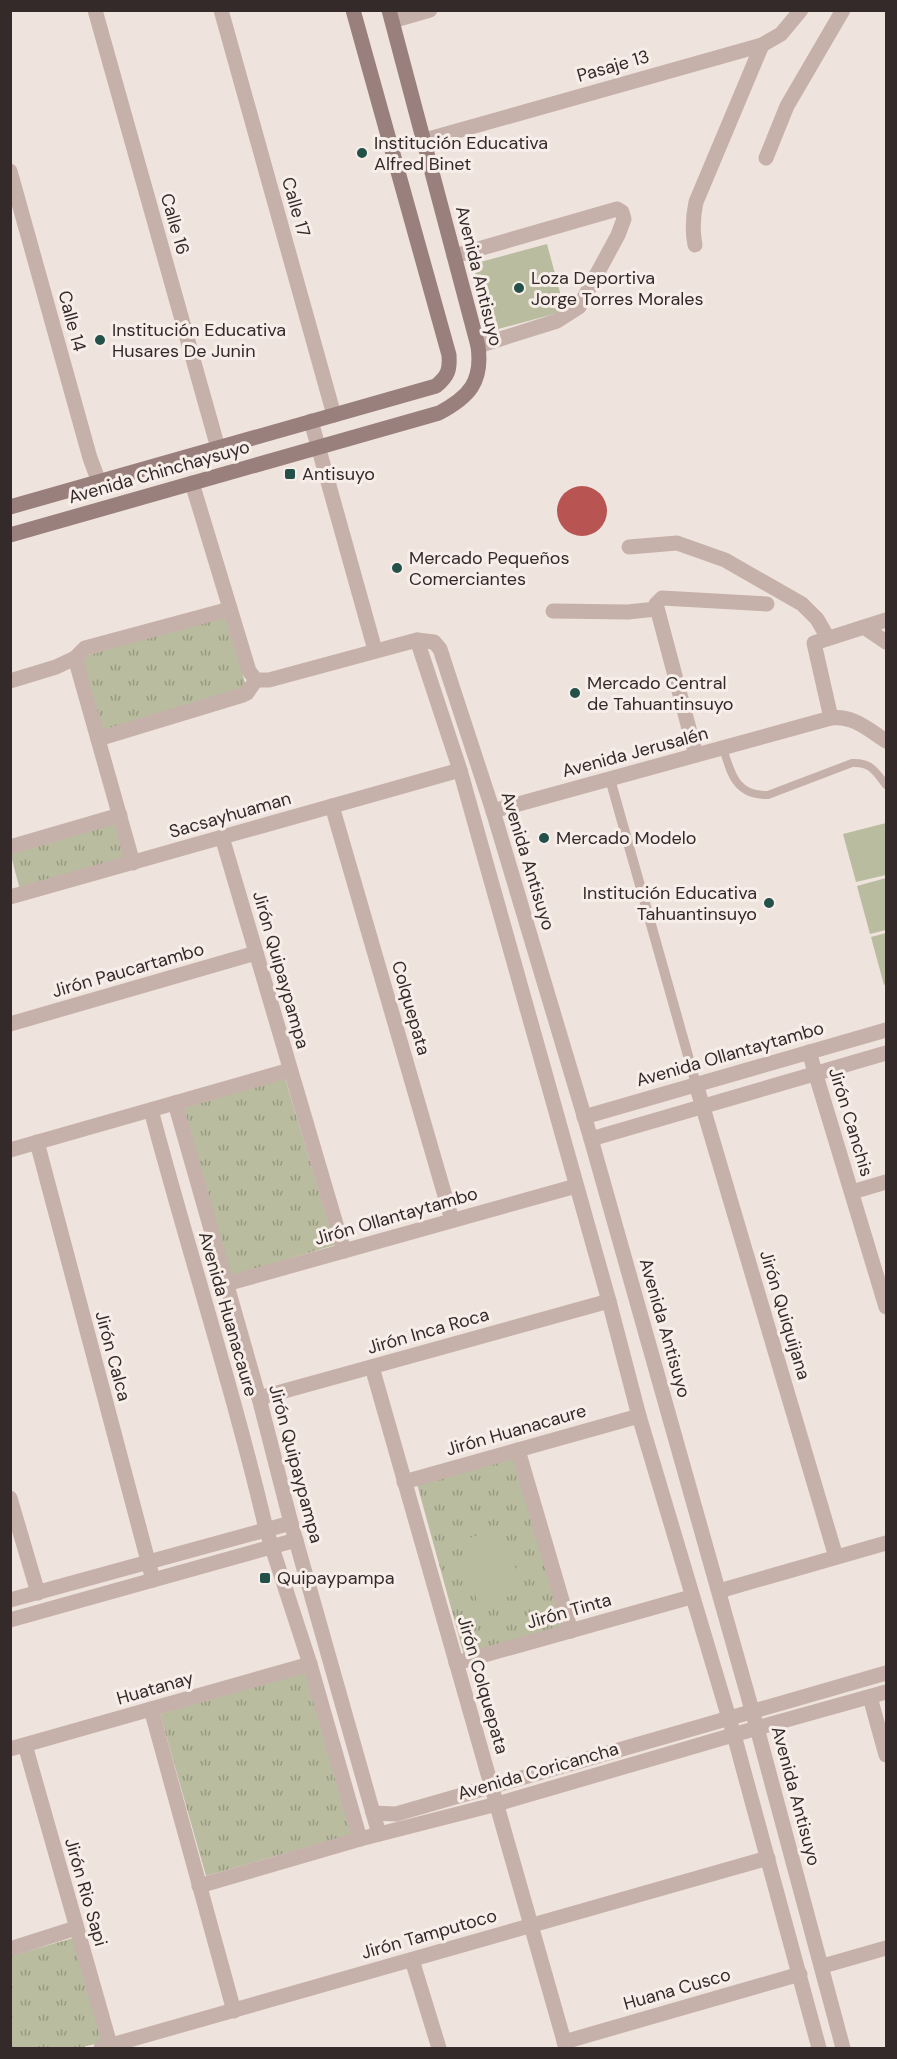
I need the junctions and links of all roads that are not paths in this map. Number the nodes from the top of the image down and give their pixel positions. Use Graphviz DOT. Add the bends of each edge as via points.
graph roads {
  1 [pos="95,10"];
  2 [pos="220,10"];
  3 [pos="353,10"];
  4 [pos="430,10"];
  5 [pos="801,10"];
  6 [pos="843,10"];
  7 [pos="391,16"];
  8 [pos="762,45"];
  9 [pos="425,140"];
  10 [pos="766,158"];
  11 [pos="10,171"];
  12 [pos="695,245"];
  13 [pos="454,256"];
  14 [pos="478,346"];
  15 [pos="334,415"];
  16 [pos="311,421"];
  17 [pos="318,447"];
  18 [pos="218,448"];
  19 [pos="99,482"];
  20 [pos="192,483"];
  21 [pos="10,507"];
  22 [pos="10,535"];
  23 [pos="629,547"];
  24 [pos="659,603"];
  25 [pos="767,604"];
  26 [pos="230,609"];
  27 [pos="553,611"];
  28 [pos="886,620"];
  29 [pos="864,627"];
  30 [pos="417,640"];
  31 [pos="821,640"];
  32 [pos="886,642"];
  33 [pos="375,650"];
  34 [pos="75,658"];
  35 [pos="256,680"];
  36 [pos="10,681"];
  37 [pos="831,718"];
  38 [pos="98,739"];
  39 [pos="886,741"];
  40 [pos="723,748"];
  41 [pos="696,755"];
  42 [pos="460,770"];
  43 [pos="610,779"];
  44 [pos="886,785"];
  45 [pos="332,806"];
  46 [pos="493,811"];
  47 [pos="120,815"];
  48 [pos="222,837"];
  49 [pos="10,847"];
  50 [pos="133,863"];
  51 [pos="10,897"];
  52 [pos="256,953"];
  53 [pos="10,1024"];
  54 [pos="886,1030"];
  55 [pos="809,1052"];
  56 [pos="886,1053"];
  57 [pos="290,1070"];
  58 [pos="816,1074"];
  59 [pos="696,1084"];
  60 [pos="175,1103"];
  61 [pos="703,1108"];
  62 [pos="151,1110"];
  63 [pos="584,1117"];
  64 [pos="591,1139"];
  65 [pos="37,1142"];
  66 [pos="10,1150"];
  67 [pos="886,1182"];
  68 [pos="576,1186"];
  69 [pos="852,1192"];
  70 [pos="452,1220"];
  71 [pos="344,1251"];
  72 [pos="226,1284"];
  73 [pos="609,1301"];
  74 [pos="886,1307"];
  75 [pos="372,1367"];
  76 [pos="259,1398"];
  77 [pos="639,1416"];
  78 [pos="518,1450"];
  79 [pos="405,1482"];
  80 [pos="10,1498"];
  81 [pos="291,1523"];
  82 [pos="266,1529"];
  83 [pos="296,1540"];
  84 [pos="886,1543"];
  85 [pos="272,1546"];
  86 [pos="836,1557"];
  87 [pos="147,1561"];
  88 [pos="153,1580"];
  89 [pos="719,1591"];
  90 [pos="38,1593"];
  91 [pos="692,1597"];
  92 [pos="10,1600"];
  93 [pos="10,1620"];
  94 [pos="572,1631"];
  95 [pos="310,1664"];
  96 [pos="456,1664"];
  97 [pos="886,1673"];
  98 [pos="886,1692"];
  99 [pos="870,1697"];
  100 [pos="150,1709"];
  101 [pos="752,1712"];
  102 [pos="729,1719"];
  103 [pos="757,1728"];
  104 [pos="734,1735"];
  105 [pos="18,1747"];
  106 [pos="886,1755"];
  107 [pos="492,1786"];
  108 [pos="497,1804"];
  109 [pos="373,1813"];
  110 [pos="379,1834"];
  111 [pos="360,1839"];
  112 [pos="768,1858"];
  113 [pos="199,1886"];
  114 [pos="531,1926"];
  115 [pos="76,1928"];
  116 [pos="886,1948"];
  117 [pos="10,1949"];
  118 [pos="412,1960"];
  119 [pos="823,1966"];
  120 [pos="800,1974"];
  121 [pos="234,2011"];
  122 [pos="565,2045"];
  123 [pos="108,2048"];
  124 [pos="439,2049"];
  125 [pos="819,2049"];
  126 [pos="843,2049"];
  1 -- 18 [label="street, Calle 16"];
  2 -- 15 [label="street, Calle 17"];
  3 -- 15 [label="main road" via="450,369 436,386"];
  4 -- 7 [label="street"];
  5 -- 8 [label="street, Pasaje 13" via="780,34"];
  6 -- 10 [label="street" via="787,106"];
  7 -- 9 [label="main road, Avenida Antisuyo"];
  8 -- 9 [label="street, Pasaje 13"];
  8 -- 12 [label="street" via="696,202"];
  9 -- 13 [label="main road, Avenida Antisuyo"];
  11 -- 19 [label="street, Calle 14"];
  13 -- 14 [label="main road, Avenida Antisuyo"];
  13 -- 14 [label="street" via="617,209 624,219 579,307 557,321"];
  14 -- 17 [label="main road, Avenida Antisuyo" via="478,376 469,393 455,405"];
  15 -- 16 [label="main road"];
  16 -- 17 [label="street"];
  16 -- 18 [label="main road, Avenida Chinchaysuyo"];
  17 -- 20 [label="main road, Avenida Chinchaysuyo"];
  17 -- 33 [label="street"];
  18 -- 19 [label="main road, Avenida Chinchaysuyo"];
  19 -- 21 [label="main road, Avenida Chinchaysuyo"];
  20 -- 22 [label="main road, Avenida Chinchaysuyo"];
  20 -- 26 [label="street"];
  23 -- 31 [label="street" via="677,543 725,560 802,604 817,619"];
  24 -- 25 [label="street"];
  24 -- 27 [label="street" via="628,612"];
  24 -- 41 [label="street"];
  26 -- 34 [label="street" via="85,648"];
  26 -- 35 [label="street" via="249,671"];
  28 -- 29 [label="street"];
  29 -- 31 [label="street"];
  29 -- 32 [label="street"];
  30 -- 33 [label="street"];
  30 -- 42 [label="street"];
  30 -- 46 [label="street, Avenida Antisuyo" via="434,642 440,649"];
  31 -- 37 [label="street"];
  33 -- 35 [label="street" via="269,680"];
  34 -- 36 [label="street"];
  34 -- 38 [label="street"];
  35 -- 38 [label="street" via="243,695"];
  37 -- 39 [label="street, Avenida Jerusalén" via="855,720"];
  37 -- 40 [label="street, Avenida Jerusalén"];
  38 -- 47 [label="street"];
  40 -- 41 [label="street, Avenida Jerusalén"];
  40 -- 44 [label="lane" via="739,786 754,795 768,795 852,763 870,766"];
  41 -- 43 [label="street, Avenida Jerusalén"];
  42 -- 45 [label="street, Sacsayhuaman"];
  42 -- 68 [label="street"];
  43 -- 46 [label="street, Avenida Jerusalén"];
  43 -- 59 [label="street"];
  45 -- 48 [label="street, Sacsayhuaman"];
  45 -- 70 [label="street, Colquepata"];
  46 -- 63 [label="street, Avenida Antisuyo"];
  47 -- 49 [label="street"];
  47 -- 50 [label="street"];
  48 -- 50 [label="street, Sacsayhuaman"];
  48 -- 52 [label="street, Jirón Quipaypampa"];
  50 -- 51 [label="street, Sacsayhuaman"];
  52 -- 53 [label="street, Jirón Paucartambo"];
  52 -- 57 [label="street, Jirón Quipaypampa"];
  54 -- 55 [label="street, Avenida Ollantaytambo"];
  55 -- 58 [label="street, Jirón Canchis"];
  55 -- 59 [label="street, Avenida Ollantaytambo"];
  56 -- 58 [label="street"];
  57 -- 60 [label="street"];
  57 -- 71 [label="street, Jirón Quipaypampa"];
  58 -- 61 [label="street"];
  58 -- 69 [label="street, Jirón Canchis"];
  59 -- 61 [label="street, Jirón Quiquijana"];
  59 -- 63 [label="street, Avenida Ollantaytambo"];
  60 -- 62 [label="street"];
  60 -- 72 [label="street, Jirón Quipaypampa"];
  61 -- 64 [label="street"];
  61 -- 86 [label="street, Jirón Quiquijana"];
  62 -- 65 [label="street"];
  62 -- 82 [label="street, Avenida Huanacaure"];
  63 -- 64 [label="street, Avenida Antisuyo"];
  64 -- 89 [label="street, Avenida Antisuyo"];
  65 -- 66 [label="street"];
  65 -- 87 [label="street, Jirón Calca"];
  67 -- 69 [label="street"];
  68 -- 70 [label="street, Jirón Ollantaytambo"];
  68 -- 73 [label="street"];
  69 -- 74 [label="street, Jirón Canchis"];
  70 -- 71 [label="street, Jirón Ollantaytambo"];
  71 -- 72 [label="street, Jirón Ollantaytambo"];
  72 -- 76 [label="street, Jirón Quipaypampa"];
  73 -- 75 [label="street, Jirón Inca Roca"];
  73 -- 77 [label="street"];
  75 -- 76 [label="street, Jirón Inca Roca"];
  75 -- 79 [label="street, Jirón Colquepata"];
  76 -- 81 [label="street, Jirón Quipaypampa"];
  77 -- 78 [label="street, Jirón Huanacaure"];
  77 -- 91 [label="street"];
  78 -- 79 [label="street, Jirón Huanacaure"];
  78 -- 94 [label="street"];
  79 -- 96 [label="street, Jirón Colquepata"];
  80 -- 90 [label="street"];
  81 -- 82 [label="street"];
  81 -- 83 [label="street, Jirón Quipaypampa"];
  82 -- 85 [label="street, Avenida Huanacaure"];
  82 -- 87 [label="street"];
  83 -- 85 [label="street"];
  83 -- 109 [label="street, Jirón Quipaypampa"];
  84 -- 86 [label="street"];
  85 -- 88 [label="street"];
  85 -- 95 [label="street"];
  86 -- 89 [label="street"];
  87 -- 88 [label="street, Jirón Calca"];
  87 -- 90 [label="street"];
  88 -- 93 [label="street"];
  89 -- 101 [label="street, Avenida Antisuyo"];
  90 -- 92 [label="street"];
  91 -- 94 [label="street, Jirón Tinta"];
  91 -- 102 [label="street"];
  94 -- 96 [label="street, Jirón Tinta"];
  95 -- 100 [label="street, Huatanay"];
  95 -- 111 [label="street"];
  96 -- 107 [label="street, Jirón Colquepata"];
  97 -- 101 [label="street, Avenida Coricancha"];
  98 -- 99 [label="street, Avenida Coricancha"];
  99 -- 103 [label="street, Avenida Coricancha"];
  99 -- 106 [label="street"];
  100 -- 105 [label="street, Huatanay"];
  100 -- 113 [label="street"];
  101 -- 102 [label="street, Avenida Coricancha"];
  101 -- 103 [label="street, Avenida Antisuyo"];
  102 -- 104 [label="street"];
  102 -- 107 [label="street, Avenida Coricancha"];
  103 -- 104 [label="street, Avenida Coricancha"];
  103 -- 119 [label="street, Avenida Antisuyo"];
  104 -- 108 [label="street, Avenida Coricancha"];
  104 -- 112 [label="street"];
  105 -- 115 [label="street, Jirón Rio Sapi"];
  107 -- 108 [label="street, Jirón Colquepata"];
  107 -- 109 [label="street, Avenida Coricancha" via="396,1814"];
  108 -- 110 [label="street, Avenida Coricancha"];
  108 -- 114 [label="street, Jirón Colquepata"];
  109 -- 110 [label="street, Jirón Quipaypampa"];
  110 -- 111 [label="street, Avenida Coricancha"];
  111 -- 113 [label="street, Avenida Coricancha"];
  112 -- 114 [label="street, Jirón Tamputoco"];
  112 -- 120 [label="street"];
  113 -- 121 [label="street"];
  114 -- 118 [label="street, Jirón Tamputoco"];
  114 -- 122 [label="street, Jirón Colquepata"];
  115 -- 117 [label="street"];
  115 -- 123 [label="street, Jirón Rio Sapi"];
  116 -- 119 [label="street"];
  118 -- 121 [label="street, Jirón Tamputoco"];
  118 -- 124 [label="street"];
  119 -- 126 [label="street, Avenida Antisuyo"];
  120 -- 122 [label="street, Huana Cusco"];
  120 -- 125 [label="street"];
  121 -- 123 [label="street, Jirón Tamputoco"];
}
